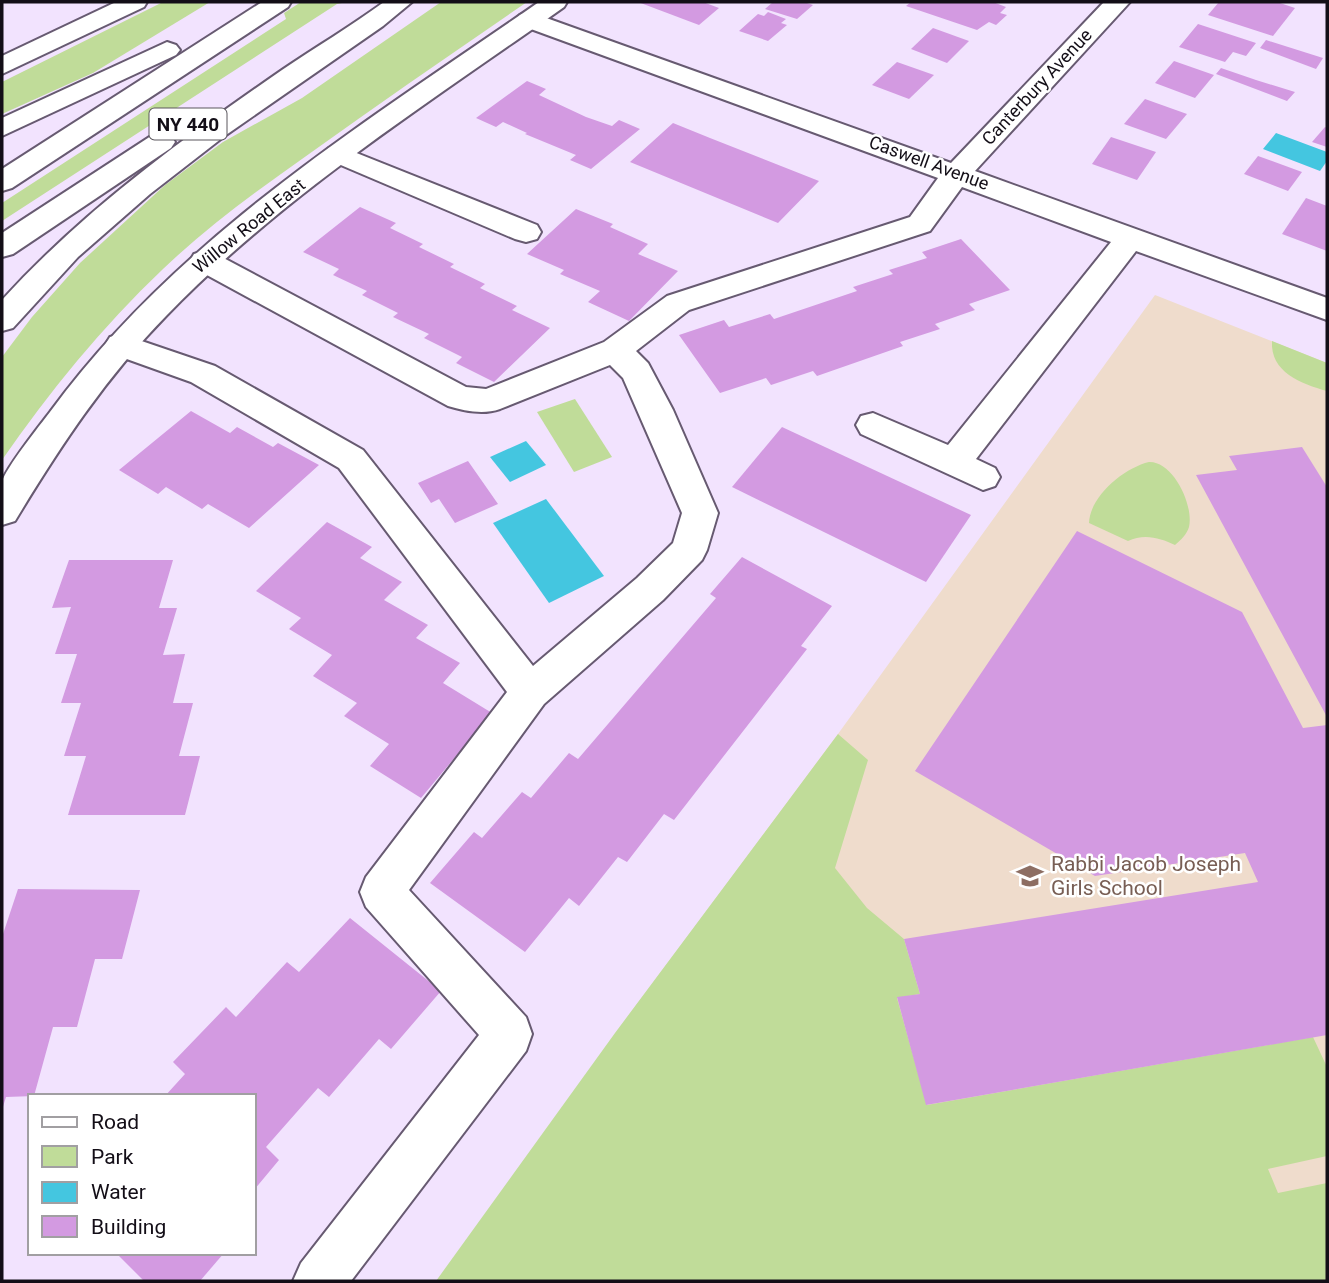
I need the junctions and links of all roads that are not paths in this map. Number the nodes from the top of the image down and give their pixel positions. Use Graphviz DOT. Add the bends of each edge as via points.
graph roads {
  1 [pos="135,2"];
  2 [pos="250,2"];
  3 [pos="279,2"];
  4 [pos="374,2"];
  5 [pos="400,2"];
  6 [pos="555,2"];
  7 [pos="1118,2"];
  8 [pos="78,6"];
  9 [pos="104,17"];
  10 [pos="529,20"];
  11 [pos="2,66"];
  12 [pos="2,128"];
  13 [pos="339,154"];
  14 [pos="957,173"];
  15 [pos="2,182"];
  16 [pos="526,232"];
  17 [pos="1131,237"];
  18 [pos="2,247"];
  19 [pos="205,261"];
  20 [pos="1327,309"];
  21 [pos="2,320"];
  22 [pos="121,345"];
  23 [pos="615,350"];
  24 [pos="873,425"];
  25 [pos="2,511"];
  26 [pos="530,692"];
  27 [pos="319,1281"];
  1 -- 9 [label="main road"];
  2 -- 12 [label="main road" via="149,59"];
  3 -- 15 [label="main road"];
  4 -- 18 [label="main road, NY 440"];
  5 -- 21 [label="main road" via="242,111 110,211"];
  6 -- 10 [label="main road, Willow Road East"];
  7 -- 14 [label="main road, Canterbury Avenue"];
  8 -- 9 [label="main road"];
  9 -- 11 [label="main road"];
  10 -- 13 [label="main road, Willow Road East"];
  10 -- 14 [label="main road, Caswell Avenue"];
  13 -- 16 [label="main road"];
  13 -- 19 [label="main road, Willow Road East"];
  14 -- 17 [label="main road, Caswell Avenue"];
  14 -- 23 [label="main road, Canterbury Avenue" via="920,225 678,303"];
  17 -- 20 [label="main road, Caswell Avenue"];
  17 -- 24 [label="main road" via="968,470"];
  19 -- 22 [label="main road, Willow Road East"];
  19 -- 23 [label="main road, Canterbury Avenue" via="460,398 488,401"];
  22 -- 25 [label="main road, Willow Road East" via="58,426"];
  22 -- 26 [label="main road" via="203,374 351,459"];
  23 -- 26 [label="main road" via="636,372 656,410 700,513 689,550"];
  26 -- 27 [label="main road" via="382,892 509,1034"];
}
